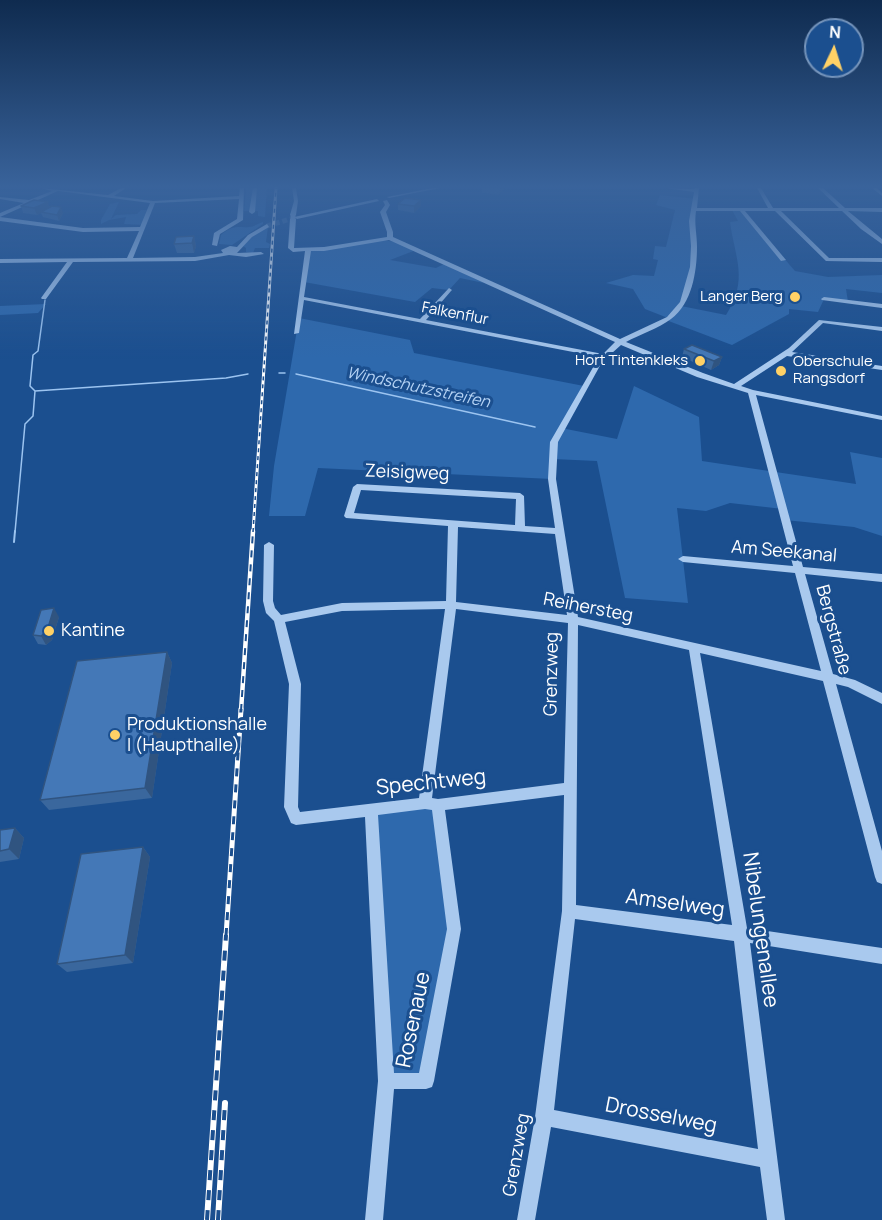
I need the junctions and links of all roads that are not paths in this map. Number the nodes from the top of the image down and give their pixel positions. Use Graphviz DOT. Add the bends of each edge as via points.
graph roads {
  1 [pos="136,245"];
  2 [pos="215,245"];
  3 [pos="239,245"];
  4 [pos="291,245"];
  5 [pos="346,245"];
  6 [pos="405,245"];
  7 [pos="693,245"];
  8 [pos="771,245"];
  9 [pos="811,245"];
  10 [pos="230,251"];
  11 [pos="308,251"];
  12 [pos="259,254"];
  13 [pos="129,260"];
  14 [pos="783,260"];
  15 [pos="882,260"];
  16 [pos="0,261"];
  17 [pos="71,261"];
  18 [pos="449,290"];
  19 [pos="44,298"];
  20 [pos="301,298"];
  21 [pos="824,299"];
  22 [pos="882,306"];
  23 [pos="422,321"];
  24 [pos="882,329"];
  25 [pos="296,333"];
  26 [pos="620,342"];
  27 [pos="784,353"];
  28 [pos="604,356"];
  29 [pos="882,368"];
  30 [pos="734,387"];
  31 [pos="751,392"];
  32 [pos="882,418"];
  33 [pos="453,523"];
  34 [pos="520,528"];
  35 [pos="558,531"];
  36 [pos="269,545"];
  37 [pos="683,559"];
  38 [pos="798,570"];
  39 [pos="882,578"];
  40 [pos="451,605"];
  41 [pos="279,619"];
  42 [pos="573,620"];
  43 [pos="694,648"];
  44 [pos="828,677"];
  45 [pos="882,699"];
  46 [pos="570,788"];
  47 [pos="432,804"];
  48 [pos="371,811"];
  49 [pos="882,877"];
  50 [pos="569,911"];
  51 [pos="741,933"];
  52 [pos="882,956"];
  53 [pos="386,1081"];
  54 [pos="544,1117"];
  55 [pos="769,1160"];
  56 [pos="374,1220"];
  57 [pos="526,1220"];
  58 [pos="776,1220"];
  1 -- 13 [label="street"];
  2 -- 10 [label="street"];
  3 -- 10 [label="street"];
  4 -- 11 [label="street" via="293,250"];
  5 -- 11 [label="street"];
  6 -- 26 [label="street"];
  7 -- 26 [label="street, Grenzweg" via="693,267 683,303 666,320"];
  8 -- 14 [label="street"];
  9 -- 15 [label="street" via="828,260"];
  10 -- 12 [label="street"];
  10 -- 13 [label="street" via="212,258"];
  11 -- 20 [label="street"];
  13 -- 17 [label="street"];
  16 -- 17 [label="street"];
  17 -- 19 [label="street"];
  18 -- 23 [label="street"];
  20 -- 23 [label="street, Falkenflur"];
  20 -- 25 [label="street"];
  21 -- 22 [label="street"];
  23 -- 28 [label="street, Falkenflur"];
  24 -- 27 [label="street" via="821,321"];
  26 -- 28 [label="street, Grenzweg"];
  26 -- 30 [label="street"];
  27 -- 29 [label="street"];
  27 -- 30 [label="street"];
  28 -- 35 [label="street, Grenzweg" via="554,442 552,479"];
  30 -- 31 [label="street"];
  31 -- 32 [label="street"];
  31 -- 38 [label="street, Bergstraße"];
  33 -- 34 [label="street, Zeisigweg"];
  33 -- 34 [label="street, Zeisigweg" via="349,516 357,487 520,496"];
  33 -- 40 [label="street"];
  34 -- 35 [label="street, Zeisigweg"];
  35 -- 42 [label="street, Grenzweg"];
  36 -- 41 [label="street" via="268,601"];
  37 -- 38 [label="street, Am Seekanal"];
  38 -- 39 [label="street, Am Seekanal"];
  38 -- 44 [label="street, Bergstraße"];
  40 -- 41 [label="street, Reihersteg" via="342,607"];
  40 -- 42 [label="street, Reihersteg"];
  40 -- 47 [label="street"];
  41 -- 48 [label="street, Spechtweg" via="295,684 291,807 296,819"];
  42 -- 43 [label="street, Reihersteg"];
  42 -- 46 [label="street, Grenzweg"];
  43 -- 44 [label="street, Reihersteg"];
  43 -- 51 [label="street, Nibelungenallee"];
  44 -- 45 [label="street, Reihersteg"];
  44 -- 49 [label="street, Bergstraße"];
  46 -- 47 [label="street, Spechtweg"];
  46 -- 50 [label="street, Grenzweg"];
  47 -- 48 [label="street, Spechtweg"];
  47 -- 53 [label="street, Rosenaue" via="454,929 426,1081"];
  48 -- 53 [label="street, Rosenaue"];
  50 -- 51 [label="street, Amselweg"];
  50 -- 54 [label="street, Grenzweg"];
  51 -- 52 [label="street, Amselweg"];
  51 -- 55 [label="street, Nibelungenallee"];
  53 -- 56 [label="street"];
  54 -- 55 [label="street, Drosselweg"];
  54 -- 57 [label="street, Grenzweg"];
  55 -- 58 [label="street, Nibelungenallee"];
}
